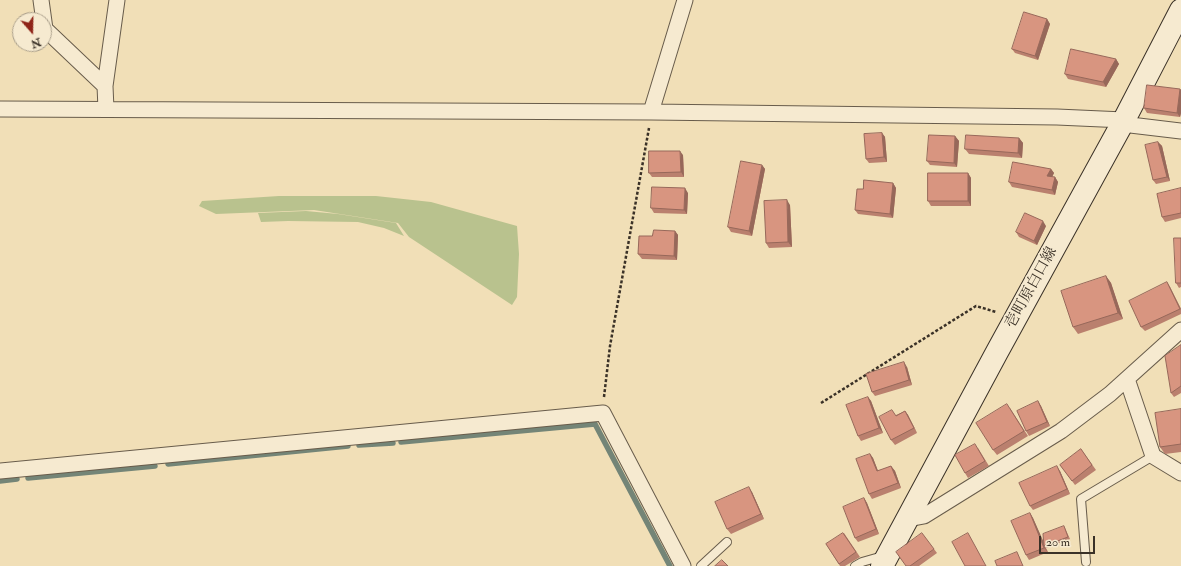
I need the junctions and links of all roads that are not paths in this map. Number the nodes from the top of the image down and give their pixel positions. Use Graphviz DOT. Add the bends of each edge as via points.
graph roads {
  1 [pos="41,0"];
  2 [pos="117,0"];
  3 [pos="685,0"];
  4 [pos="1180,12"];
  5 [pos="106,86"];
  6 [pos="0,109"];
  7 [pos="106,109"];
  8 [pos="651,112"];
  9 [pos="1123,122"];
  10 [pos="1181,131"];
  11 [pos="1181,330"];
  12 [pos="1127,379"];
  13 [pos="1153,456"];
  14 [pos="0,471"];
  15 [pos="1181,472"];
  16 [pos="908,519"];
  17 [pos="727,542"];
  18 [pos="886,560"];
  19 [pos="1086,562"];
  20 [pos="683,566"];
  21 [pos="701,566"];
  22 [pos="855,566"];
  1 -- 5 [label="street" via="46,29"];
  2 -- 5 [label="street"];
  3 -- 8 [label="street"];
  4 -- 9 [label="main road, 壱町原白口線"];
  5 -- 7 [label="street"];
  6 -- 7 [label="street"];
  7 -- 8 [label="street"];
  8 -- 9 [label="street" via="1057,117"];
  9 -- 10 [label="street"];
  9 -- 16 [label="main road, 壱町原白口線"];
  11 -- 12 [label="street"];
  12 -- 13 [label="street"];
  12 -- 16 [label="street" via="1061,431 924,516"];
  13 -- 15 [label="street"];
  13 -- 19 [label="lane" via="1081,499"];
  14 -- 20 [label="street" via="603,413"];
  16 -- 18 [label="main road, 壱町原白口線"];
  17 -- 21 [label="lane"];
  18 -- 22 [label="lane" via="862,562"];
}
